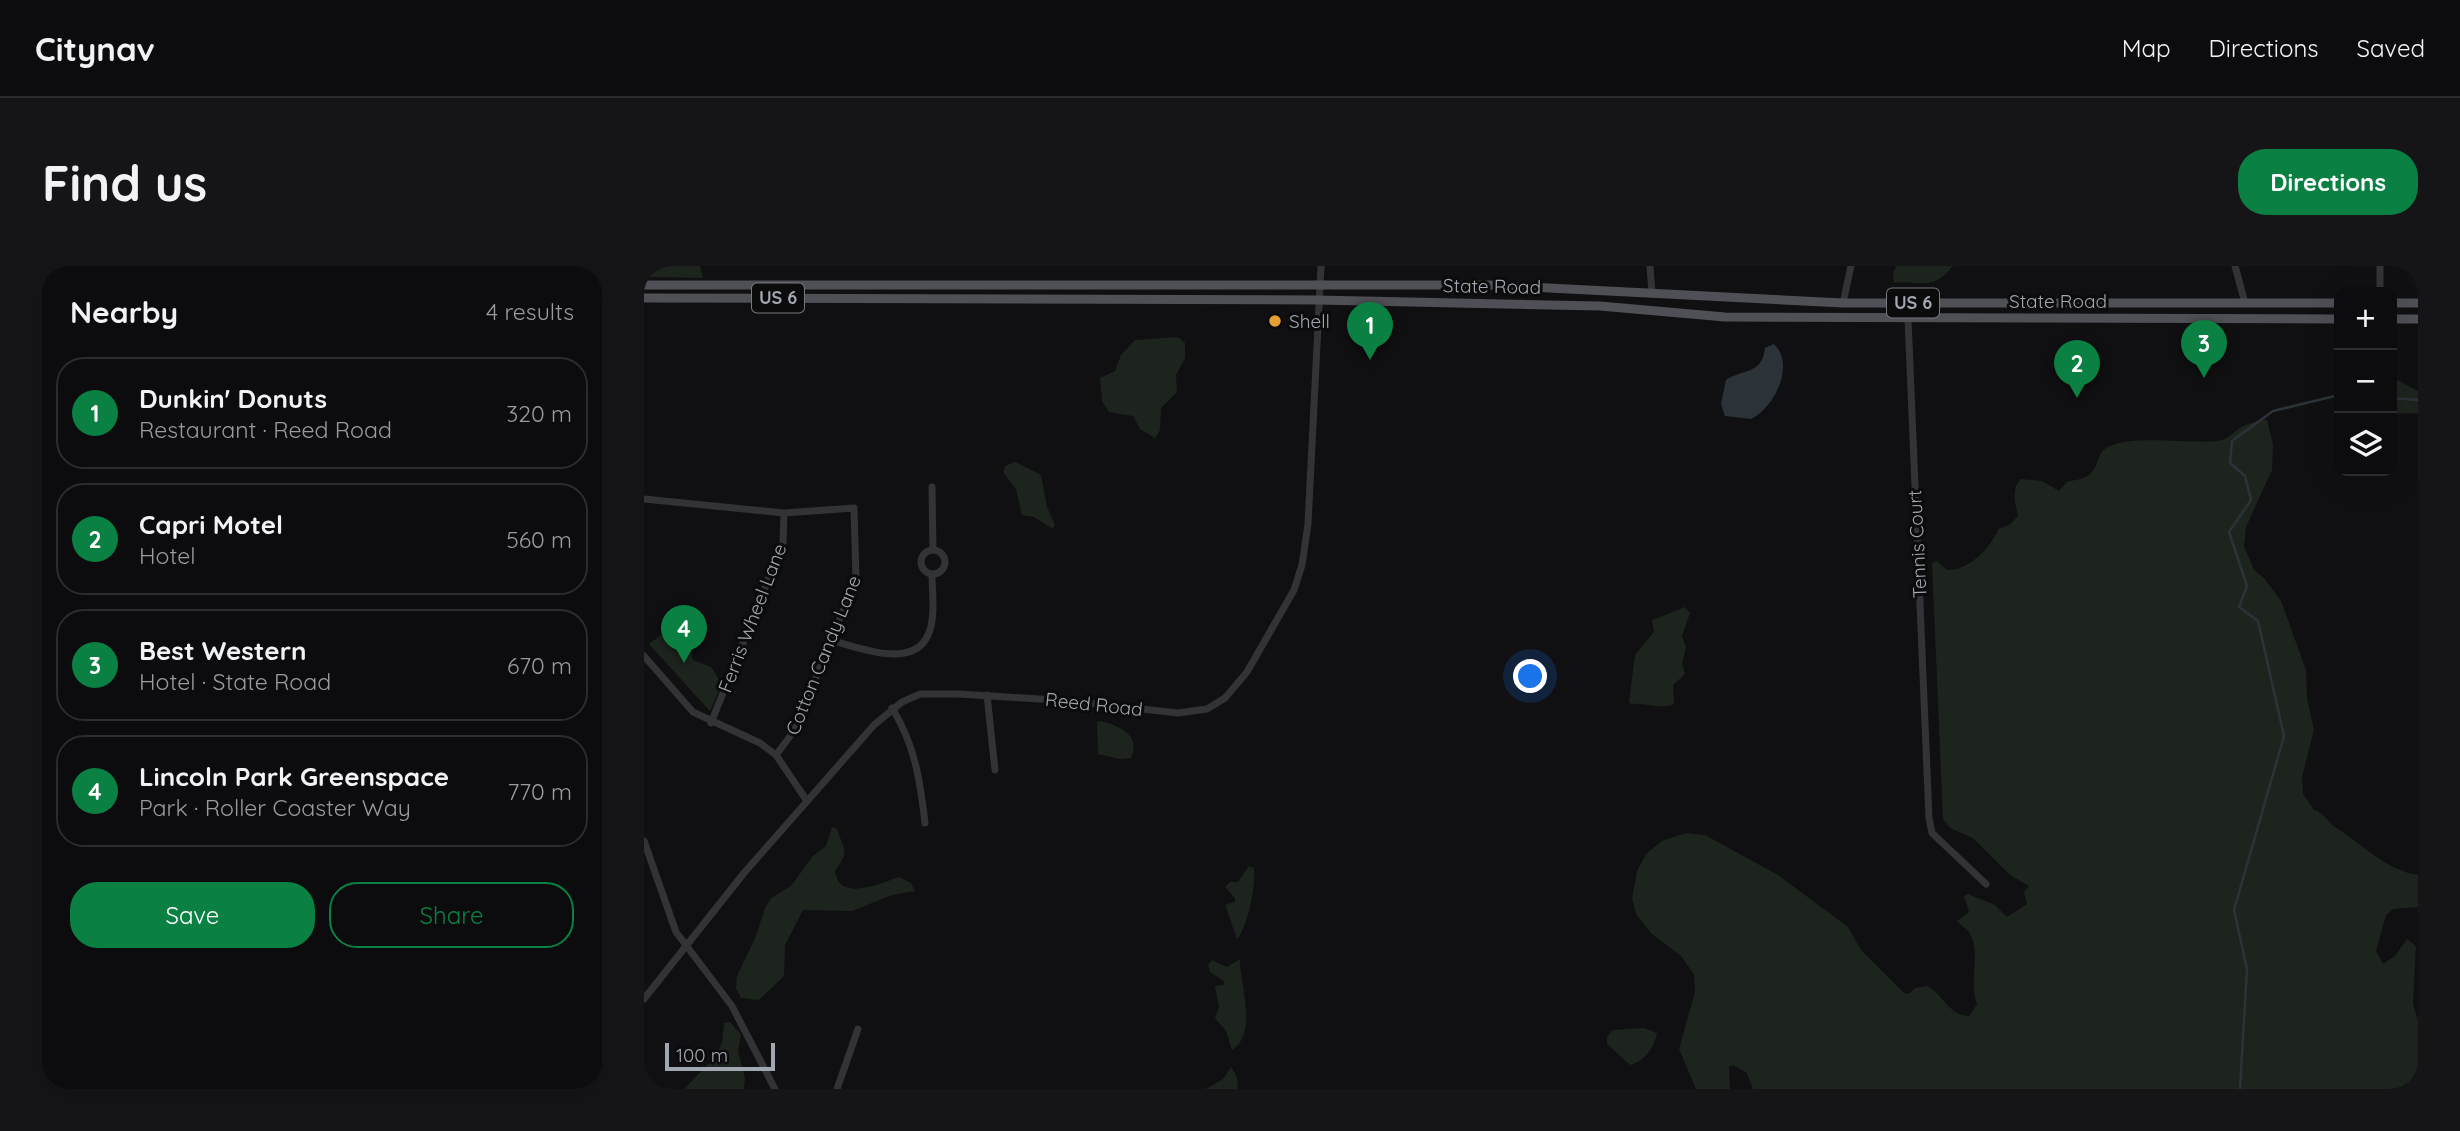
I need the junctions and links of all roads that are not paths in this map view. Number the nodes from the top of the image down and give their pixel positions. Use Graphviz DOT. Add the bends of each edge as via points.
graph roads {
  1 [pos="1321,266"];
  2 [pos="1650,266"];
  3 [pos="1851,266"];
  4 [pos="2235,266"];
  5 [pos="2380,266"];
  6 [pos="644,285"];
  7 [pos="1320,285"];
  8 [pos="2380,287"];
  9 [pos="1602,290"];
  10 [pos="1652,293"];
  11 [pos="644,298"];
  12 [pos="1317,300"];
  13 [pos="1942,302"];
  14 [pos="1843,303"];
  15 [pos="2105,303"];
  16 [pos="2245,303"];
  17 [pos="2334,303"];
  18 [pos="2397,303"];
  19 [pos="2418,303"];
  20 [pos="1600,306"];
  21 [pos="1908,319"];
  22 [pos="1942,319"];
  23 [pos="2105,319"];
  24 [pos="2334,319"];
  25 [pos="2397,319"];
  26 [pos="2418,319"];
  27 [pos="932,487"];
  28 [pos="644,499"];
  29 [pos="784,513"];
  30 [pos="933,550"];
  31 [pos="932,574"];
  32 [pos="831,640"];
  33 [pos="644,656"];
  34 [pos="988,695"];
  35 [pos="892,708"];
  36 [pos="711,723"];
  37 [pos="776,755"];
  38 [pos="995,770"];
  39 [pos="807,801"];
  40 [pos="925,822"];
  41 [pos="644,841"];
  42 [pos="1986,884"];
  43 [pos="686,946"];
  44 [pos="644,999"];
  45 [pos="858,1029"];
  46 [pos="775,1089"];
  47 [pos="837,1089"];
  1 -- 7 [label="street, Reed Road"];
  2 -- 10 [label="street"];
  3 -- 14 [label="street"];
  4 -- 16 [label="street"];
  5 -- 8 [label="street"];
  6 -- 7 [label="main road, State Road / US 6"];
  7 -- 9 [label="main road, State Road / US 6"];
  7 -- 12 [label="street, Reed Road"];
  9 -- 10 [label="main road, State Road / US 6"];
  9 -- 20 [label="street"];
  10 -- 14 [label="main road, State Road / US 6"];
  11 -- 12 [label="main road, State Road / US 6"];
  12 -- 20 [label="main road, State Road / US 6"];
  12 -- 34 [label="street, Reed Road" via="1303,565 1280,617 1232,691 1207,709 1178,713"];
  13 -- 14 [label="main road, State Road / US 6"];
  13 -- 15 [label="main road, State Road / US 6"];
  13 -- 22 [label="street"];
  15 -- 16 [label="main road, State Road / US 6"];
  15 -- 23 [label="street"];
  16 -- 17 [label="main road, State Road / US 6"];
  18 -- 19 [label="main road"];
  20 -- 21 [label="main road, State Road / US 6" via="1725,317"];
  21 -- 22 [label="main road, State Road / US 6"];
  21 -- 42 [label="street, Tennis Court" via="1925,769 1932,832"];
  22 -- 23 [label="main road, State Road / US 6"];
  23 -- 24 [label="main road, State Road / US 6"];
  25 -- 26 [label="main road"];
  27 -- 30 [label="street"];
  28 -- 29 [label="street"];
  29 -- 32 [label="street, Cotton Candy Lane" via="854,508 856,579"];
  29 -- 36 [label="street, Ferris Wheel Lane" via="783,543"];
  30 -- 31 [label="street" via="944,562 942,569"];
  30 -- 31 [label="street" via="923,555 921,562"];
  31 -- 32 [label="street" via="932,620 921,645 910,651 882,653"];
  32 -- 37 [label="street, Cotton Candy Lane" via="794,731"];
  33 -- 36 [label="street" via="693,712"];
  34 -- 35 [label="street, Reed Road" via="920,694"];
  34 -- 38 [label="street"];
  35 -- 39 [label="street, Reed Road"];
  35 -- 40 [label="street" via="916,757"];
  36 -- 37 [label="street" via="760,743"];
  37 -- 39 [label="street"];
  39 -- 43 [label="street, Reed Road"];
  41 -- 43 [label="street" via="676,932"];
  43 -- 44 [label="street, Reed Road"];
  43 -- 46 [label="street" via="732,1006"];
  45 -- 47 [label="street"];
}
